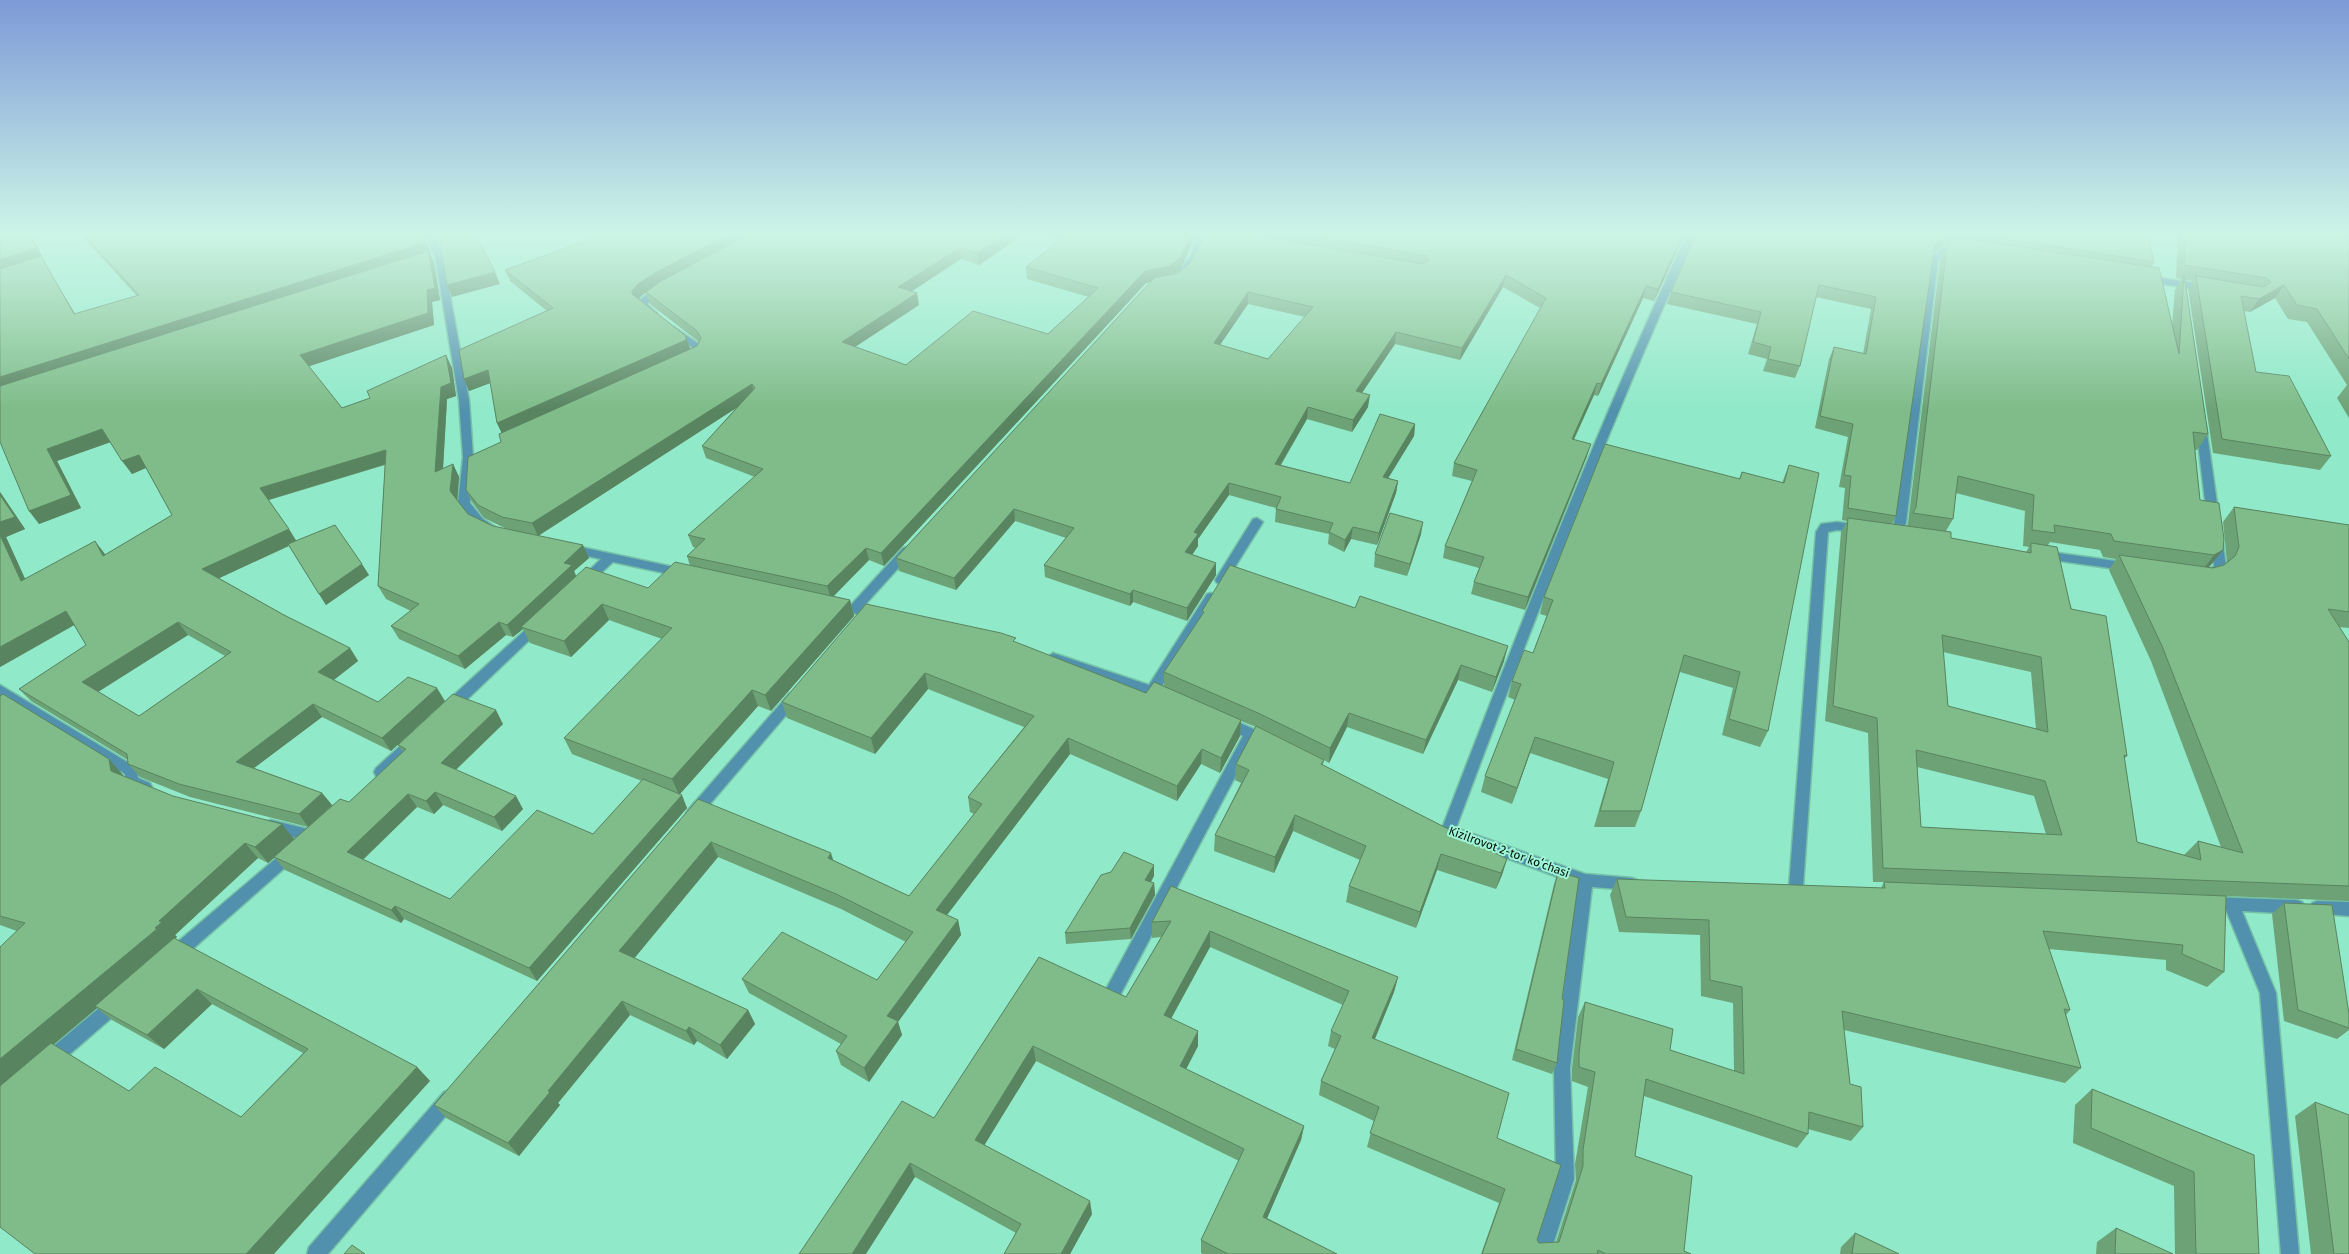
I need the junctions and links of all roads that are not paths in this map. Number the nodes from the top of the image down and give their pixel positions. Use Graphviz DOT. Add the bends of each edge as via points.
graph roads {
  1 [pos="442,293"];
  2 [pos="657,293"];
  3 [pos="1664,293"];
  4 [pos="1930,293"];
  5 [pos="680,363"];
  6 [pos="2198,410"];
  7 [pos="1257,522"];
  8 [pos="504,534"];
  9 [pos="912,545"];
  10 [pos="562,547"];
  11 [pos="2029,553"];
  12 [pos="611,557"];
  13 [pos="2144,569"];
  14 [pos="698,576"];
  15 [pos="2202,578"];
  16 [pos="574,591"];
  17 [pos="824,604"];
  18 [pos="860,611"];
  19 [pos="886,616"];
  20 [pos="545,618"];
  21 [pos="854,627"];
  22 [pos="1044,655"];
  23 [pos="802,687"];
  24 [pos="0,690"];
  25 [pos="1153,690"];
  26 [pos="1180,702"];
  27 [pos="443,714"];
  28 [pos="1215,717"];
  29 [pos="1251,733"];
  30 [pos="421,734"];
  31 [pos="1276,745"];
  32 [pos="370,782"];
  33 [pos="155,791"];
  34 [pos="254,821"];
  35 [pos="685,823"];
  36 [pos="1585,880"];
  37 [pos="1650,885"];
  38 [pos="1797,887"];
  39 [pos="2192,903"];
  40 [pos="2231,904"];
  41 [pos="2349,909"];
  42 [pos="164,964"];
  43 [pos="126,995"];
  44 [pos="1111,996"];
  45 [pos="37,1072"];
  46 [pos="458,1088"];
  47 [pos="316,1254"];
  48 [pos="1541,1254"];
  49 [pos="2290,1254"];
  1 -- 8 [label="street" via="472,455 464,503 479,522"];
  2 -- 5 [label="street" via="642,304 696,346 698,351"];
  3 -- 36 [label="street, Kizilrovot 2-tor koʻchasi" via="1560,536 1444,829"];
  4 -- 38 [label="street" via="1900,535 1837,526 1825,527 1822,532"];
  6 -- 15 [label="street" via="2220,566 2215,573"];
  7 -- 25 [label="street"];
  9 -- 18 [label="street"];
  10 -- 12 [label="street"];
  11 -- 13 [label="street"];
  12 -- 14 [label="street"];
  12 -- 16 [label="street"];
  17 -- 18 [label="street"];
  18 -- 19 [label="street"];
  18 -- 21 [label="street"];
  20 -- 27 [label="street"];
  22 -- 25 [label="street"];
  23 -- 35 [label="street"];
  24 -- 33 [label="street" via="132,772 131,781"];
  25 -- 26 [label="street"];
  28 -- 29 [label="street"];
  29 -- 31 [label="street"];
  29 -- 44 [label="street"];
  30 -- 32 [label="street"];
  34 -- 42 [label="street" via="316,833"];
  36 -- 37 [label="street, Kizilrovot 2-tor koʻchasi"];
  36 -- 48 [label="street" via="1562,1068 1565,1179"];
  39 -- 40 [label="street"];
  40 -- 41 [label="street"];
  40 -- 49 [label="street" via="2268,993"];
  43 -- 45 [label="street"];
  46 -- 47 [label="street"];
}
